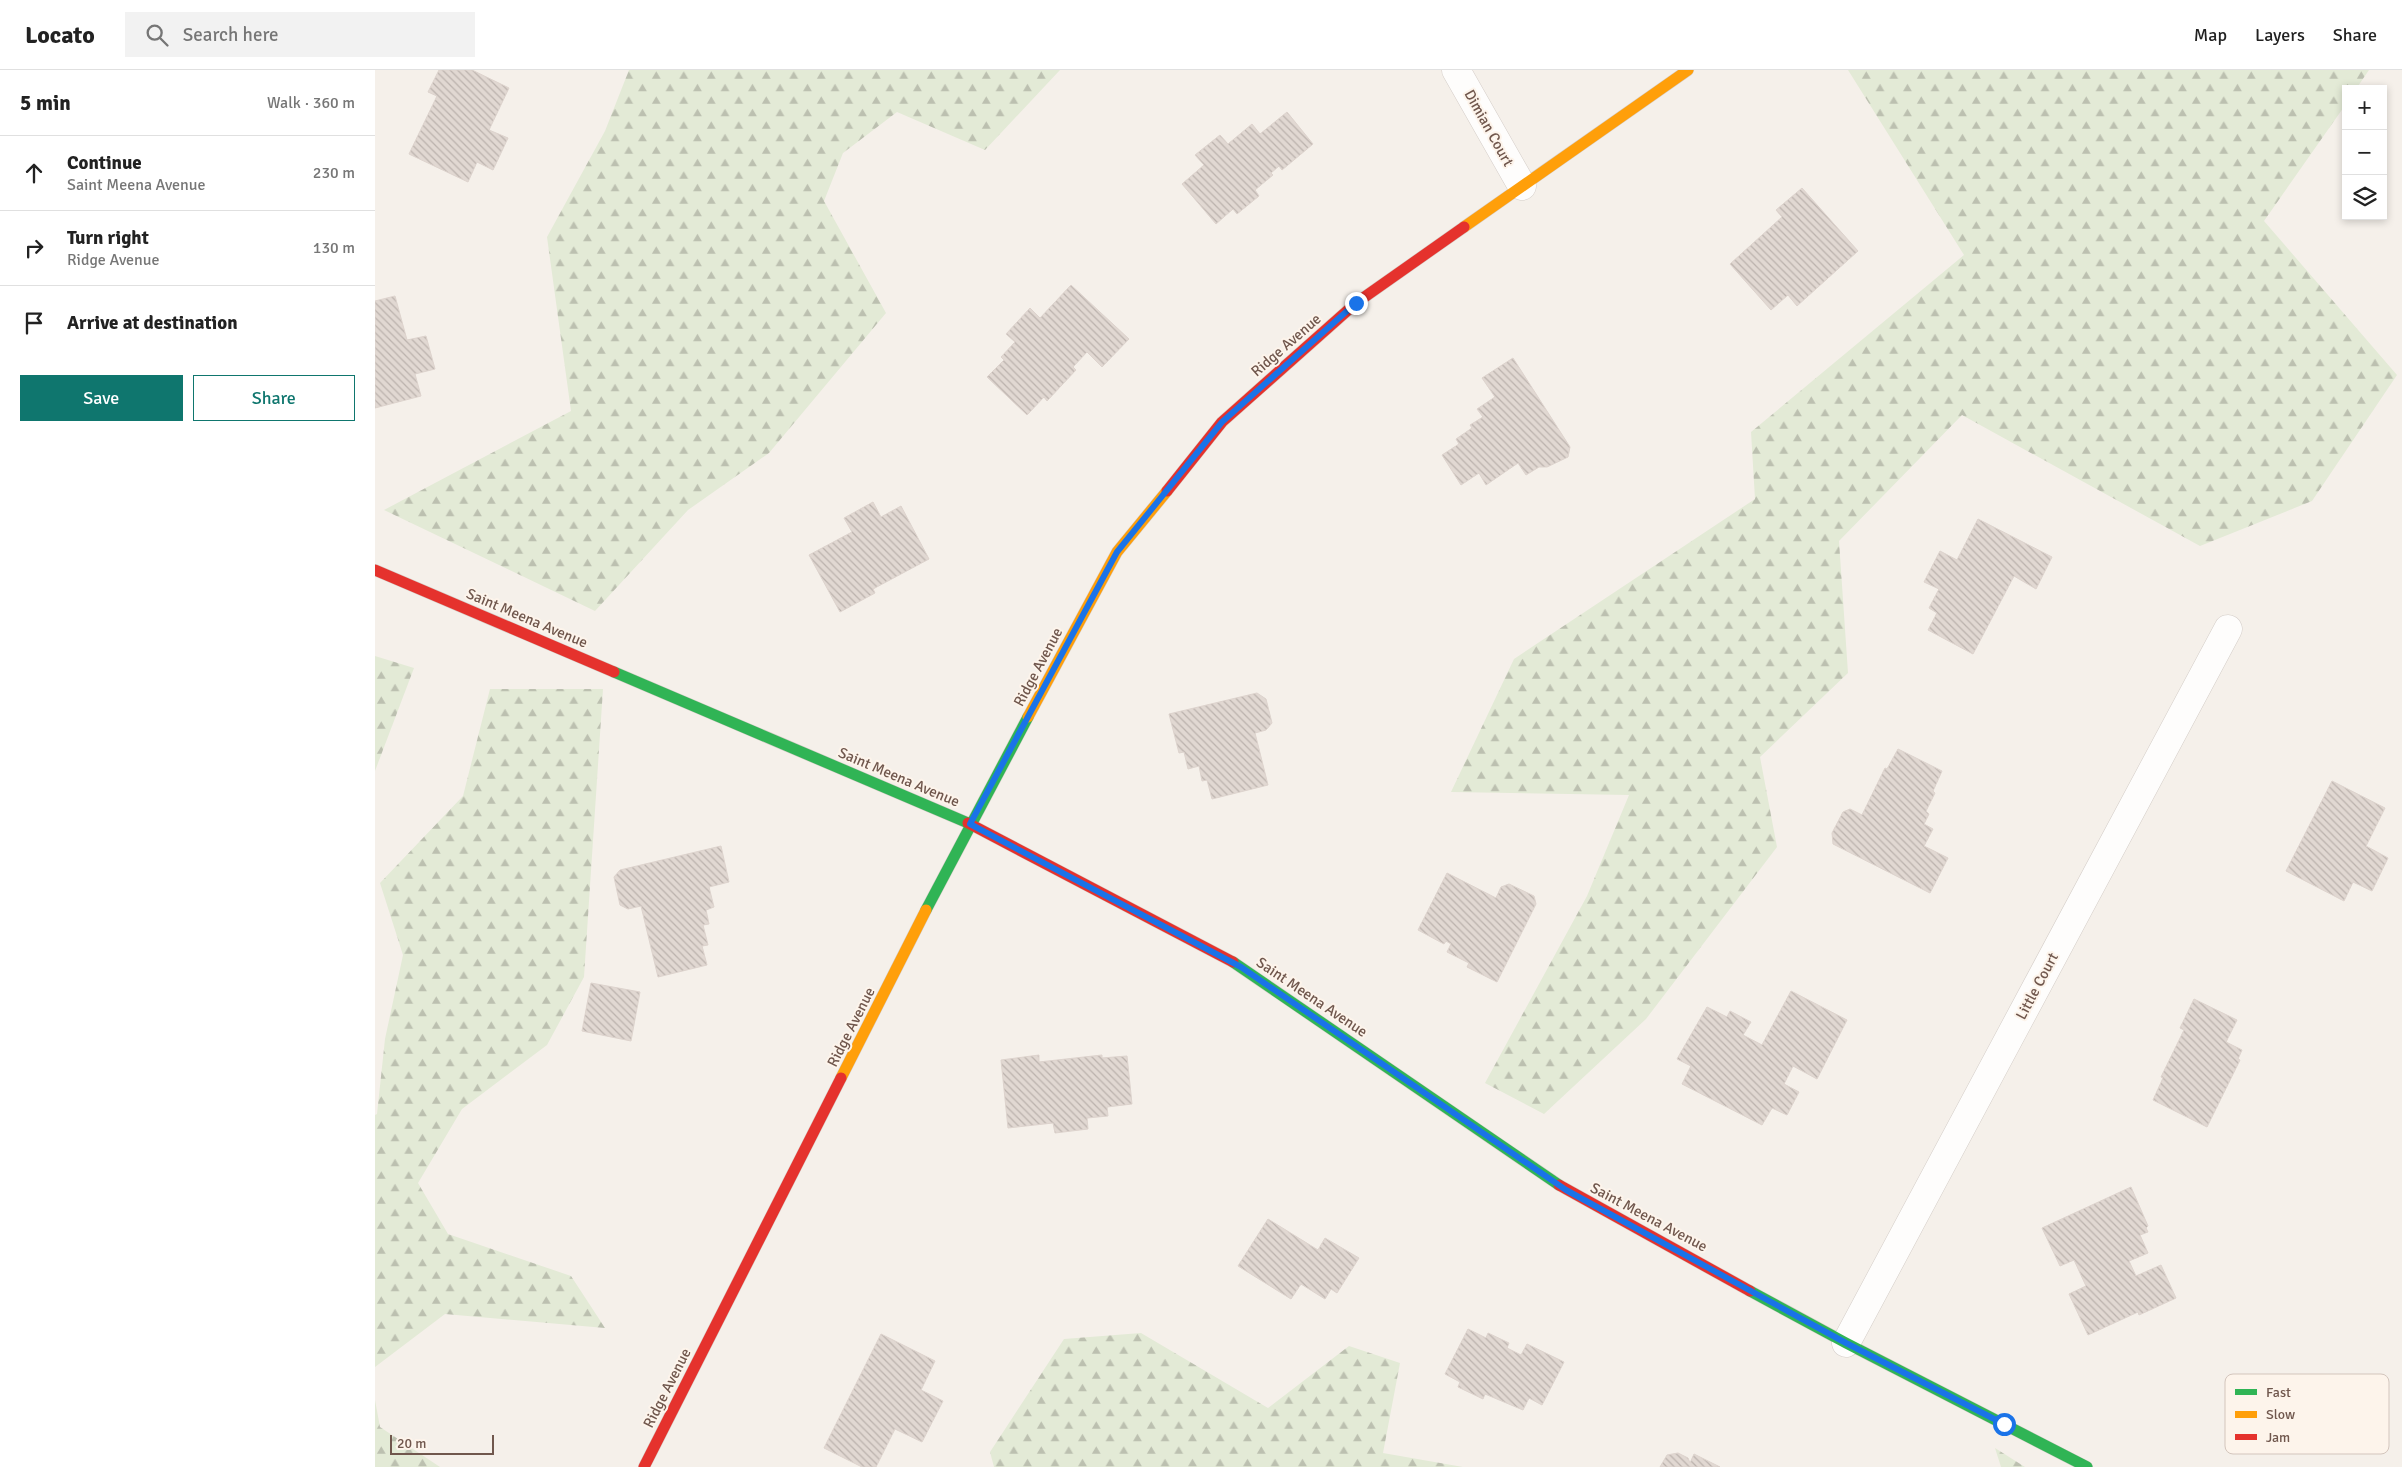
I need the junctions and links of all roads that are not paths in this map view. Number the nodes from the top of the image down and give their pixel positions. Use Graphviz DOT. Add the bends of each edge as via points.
graph roads {
  1 [pos="1456,70"];
  2 [pos="1688,70"];
  3 [pos="1522,186"];
  4 [pos="375,570"];
  5 [pos="2228,629"];
  6 [pos="970,824"];
  7 [pos="1846,1343"];
  8 [pos="644,1467"];
  9 [pos="2087,1467"];
  1 -- 3 [label="street, Dimian Court"];
  2 -- 3 [label="street, Ridge Avenue"];
  3 -- 6 [label="street, Ridge Avenue" via="1356,303 1222,422 1117,552"];
  4 -- 6 [label="street, Saint Meena Avenue"];
  5 -- 7 [label="street, Little Court"];
  6 -- 7 [label="street, Saint Meena Avenue" via="1241,967 1566,1190"];
  6 -- 8 [label="street, Ridge Avenue"];
  7 -- 9 [label="street, Saint Meena Avenue"];
}
